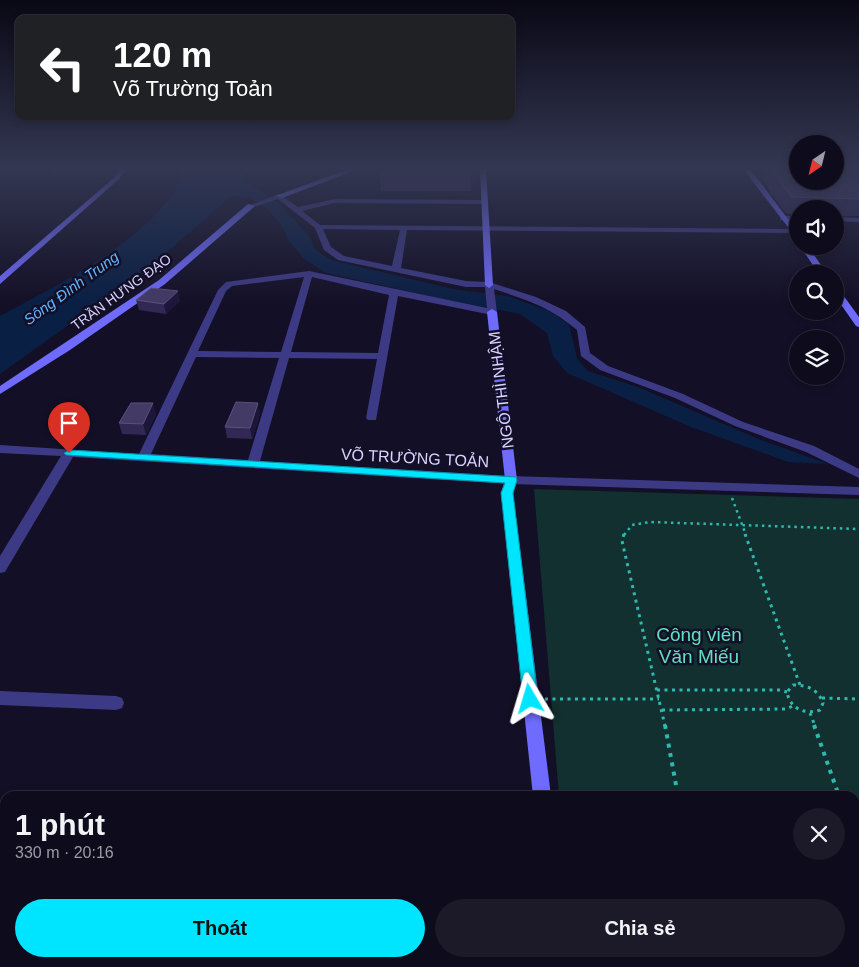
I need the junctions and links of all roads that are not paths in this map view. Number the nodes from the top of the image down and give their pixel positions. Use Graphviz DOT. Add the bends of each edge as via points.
graph roads {
  1 [pos="76,214"];
  2 [pos="241,214"];
  3 [pos="301,214"];
  4 [pos="485,214"];
  5 [pos="780,214"];
  6 [pos="783,218"];
  7 [pos="789,218"];
  8 [pos="844,219"];
  9 [pos="859,220"];
  10 [pos="789,226"];
  11 [pos="318,227"];
  12 [pos="404,227"];
  13 [pos="485,227"];
  14 [pos="789,234"];
  15 [pos="396,270"];
  16 [pos="309,274"];
  17 [pos="1,279"];
  18 [pos="489,285"];
  19 [pos="394,293"];
  20 [pos="844,303"];
  21 [pos="492,312"];
  22 [pos="859,324"];
  23 [pos="193,354"];
  24 [pos="286,355"];
  25 [pos="383,356"];
  26 [pos="0,391"];
  27 [pos="372,418"];
  28 [pos="0,449"];
  29 [pos="69,453"];
  30 [pos="143,458"];
  31 [pos="253,464"];
  32 [pos="859,474"];
  33 [pos="512,480"];
  34 [pos="859,491"];
  35 [pos="0,568"];
  36 [pos="0,698"];
  37 [pos="116,703"];
  38 [pos="541,791"];
  1 -- 17 [label="street"];
  2 -- 26 [label="street, TRẦN HƯNG ĐẠO" via="162,282"];
  3 -- 11 [label="street"];
  4 -- 13 [label="street"];
  5 -- 6 [label="street"];
  6 -- 7 [label="street"];
  6 -- 10 [label="street"];
  8 -- 9 [label="street"];
  11 -- 12 [label="street"];
  11 -- 15 [label="street" via="327,248 334,254"];
  12 -- 13 [label="street"];
  12 -- 15 [label="street"];
  13 -- 14 [label="street"];
  13 -- 18 [label="street"];
  15 -- 18 [label="street" via="466,284"];
  16 -- 19 [label="street"];
  16 -- 23 [label="street" via="230,284 222,290"];
  16 -- 24 [label="street"];
  18 -- 21 [label="street"];
  18 -- 32 [label="street" via="563,313 582,329 585,354 604,368 679,396 739,424 810,449"];
  19 -- 21 [label="street"];
  19 -- 25 [label="street"];
  20 -- 22 [label="street"];
  21 -- 33 [label="street, NGÔ THÌ NHẬM"];
  23 -- 24 [label="street"];
  23 -- 30 [label="street"];
  24 -- 25 [label="street"];
  24 -- 31 [label="street"];
  25 -- 27 [label="street"];
  28 -- 29 [label="street, VÕ TRƯỜNG TOẢN"];
  29 -- 30 [label="street, VÕ TRƯỜNG TOẢN"];
  29 -- 35 [label="street"];
  30 -- 31 [label="street, VÕ TRƯỜNG TOẢN"];
  31 -- 33 [label="street, VÕ TRƯỜNG TOẢN"];
  33 -- 34 [label="street, VÕ TRƯỜNG TOẢN"];
  33 -- 38 [label="street, NGÔ THÌ NHẬM" via="507,493"];
  36 -- 37 [label="street"];
}
